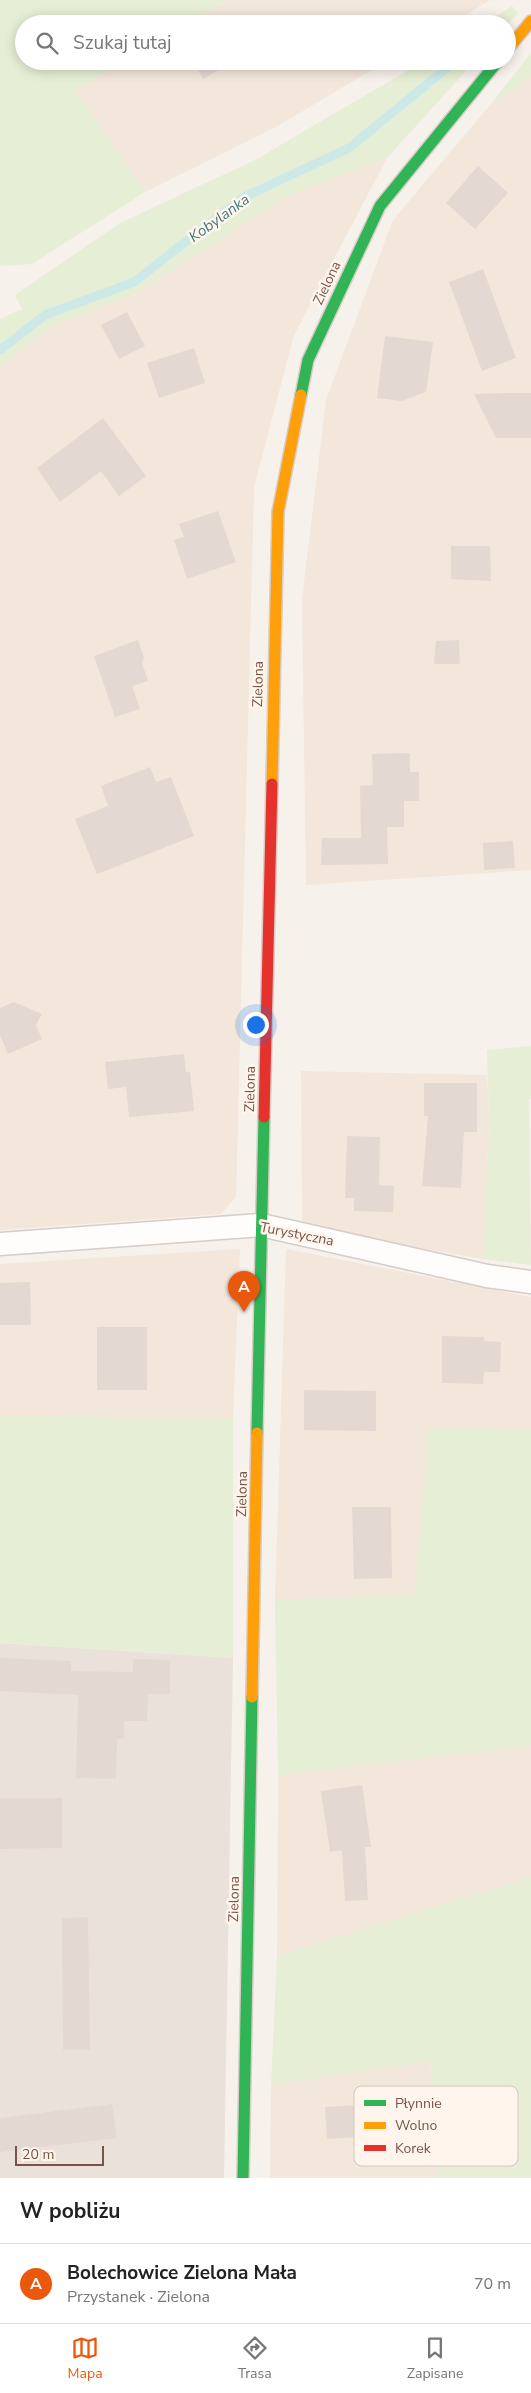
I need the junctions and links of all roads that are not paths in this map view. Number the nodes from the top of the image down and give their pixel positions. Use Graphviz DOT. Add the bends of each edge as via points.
graph roads {
  1 [pos="531,21"];
  2 [pos="516,39"];
  3 [pos="490,70"];
  4 [pos="261,1225"];
  5 [pos="0,1244"];
  6 [pos="531,1282"];
  7 [pos="243,2178"];
  1 -- 2 [label="street"];
  3 -- 4 [label="street, Zielona" via="380,206 308,360 278,512"];
  4 -- 5 [label="street, Turystyczna"];
  4 -- 6 [label="street, Turystyczna" via="487,1276"];
  4 -- 7 [label="street, Zielona"];
}
